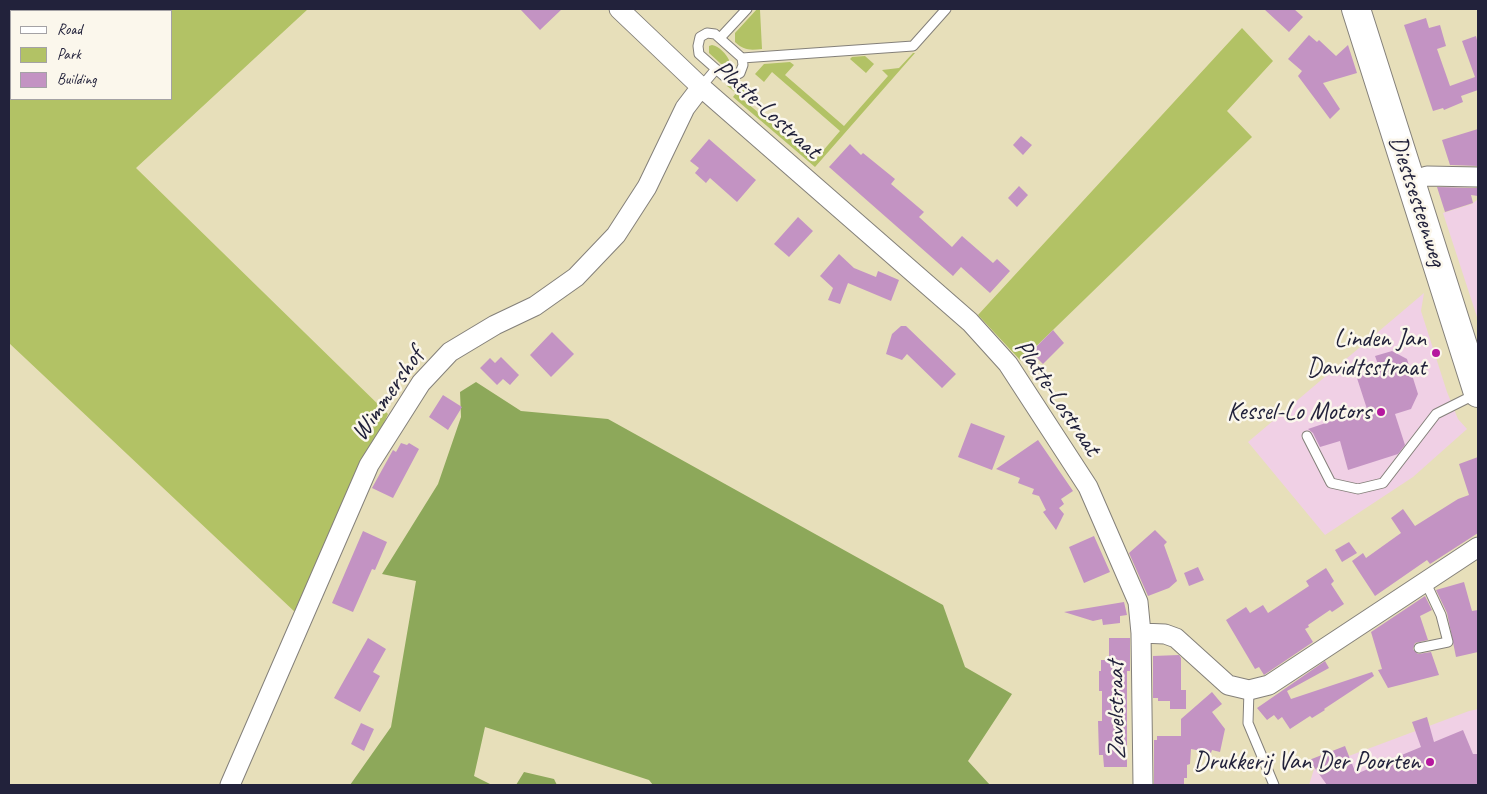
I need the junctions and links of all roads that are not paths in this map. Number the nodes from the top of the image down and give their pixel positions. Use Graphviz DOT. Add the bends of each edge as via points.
graph roads {
  1 [pos="619,9"];
  2 [pos="747,9"];
  3 [pos="946,9"];
  4 [pos="1356,9"];
  5 [pos="720,38"];
  6 [pos="742,58"];
  7 [pos="716,69"];
  8 [pos="702,87"];
  9 [pos="1478,177"];
  10 [pos="1411,181"];
  11 [pos="1478,393"];
  12 [pos="1307,436"];
  13 [pos="1478,547"];
  14 [pos="1426,583"];
  15 [pos="1141,633"];
  16 [pos="1418,648"];
  17 [pos="1249,690"];
  18 [pos="230,785"];
  19 [pos="1143,785"];
  20 [pos="1274,785"];
  1 -- 8 [label="street, Platte-Lostraat"];
  2 -- 5 [label="lane"];
  3 -- 6 [label="lane" via="913,46"];
  4 -- 10 [label="main road, Diestsesteenweg"];
  5 -- 6 [label="lane"];
  5 -- 7 [label="lane" via="707,33 700,37 698,46 699,54"];
  6 -- 7 [label="lane" via="740,73 732,77 725,77"];
  7 -- 8 [label="lane"];
  8 -- 15 [label="street, Platte-Lostraat" via="970,322 1008,364 1088,487 1138,602"];
  8 -- 18 [label="street, Wimmershof" via="685,108 647,187 616,235 576,277 535,306 450,352 421,382 369,465"];
  9 -- 10 [label="street" via="1427,176"];
  10 -- 11 [label="main road, Diestsesteenweg"];
  11 -- 12 [label="lane" via="1436,414 1383,483 1358,489 1331,483"];
  13 -- 14 [label="street"];
  14 -- 16 [label="lane" via="1441,615 1448,642"];
  14 -- 17 [label="street" via="1269,686"];
  15 -- 17 [label="street" via="1176,638 1228,684"];
  15 -- 19 [label="street, Zavelstraat"];
  17 -- 20 [label="lane" via="1248,723"];
}
